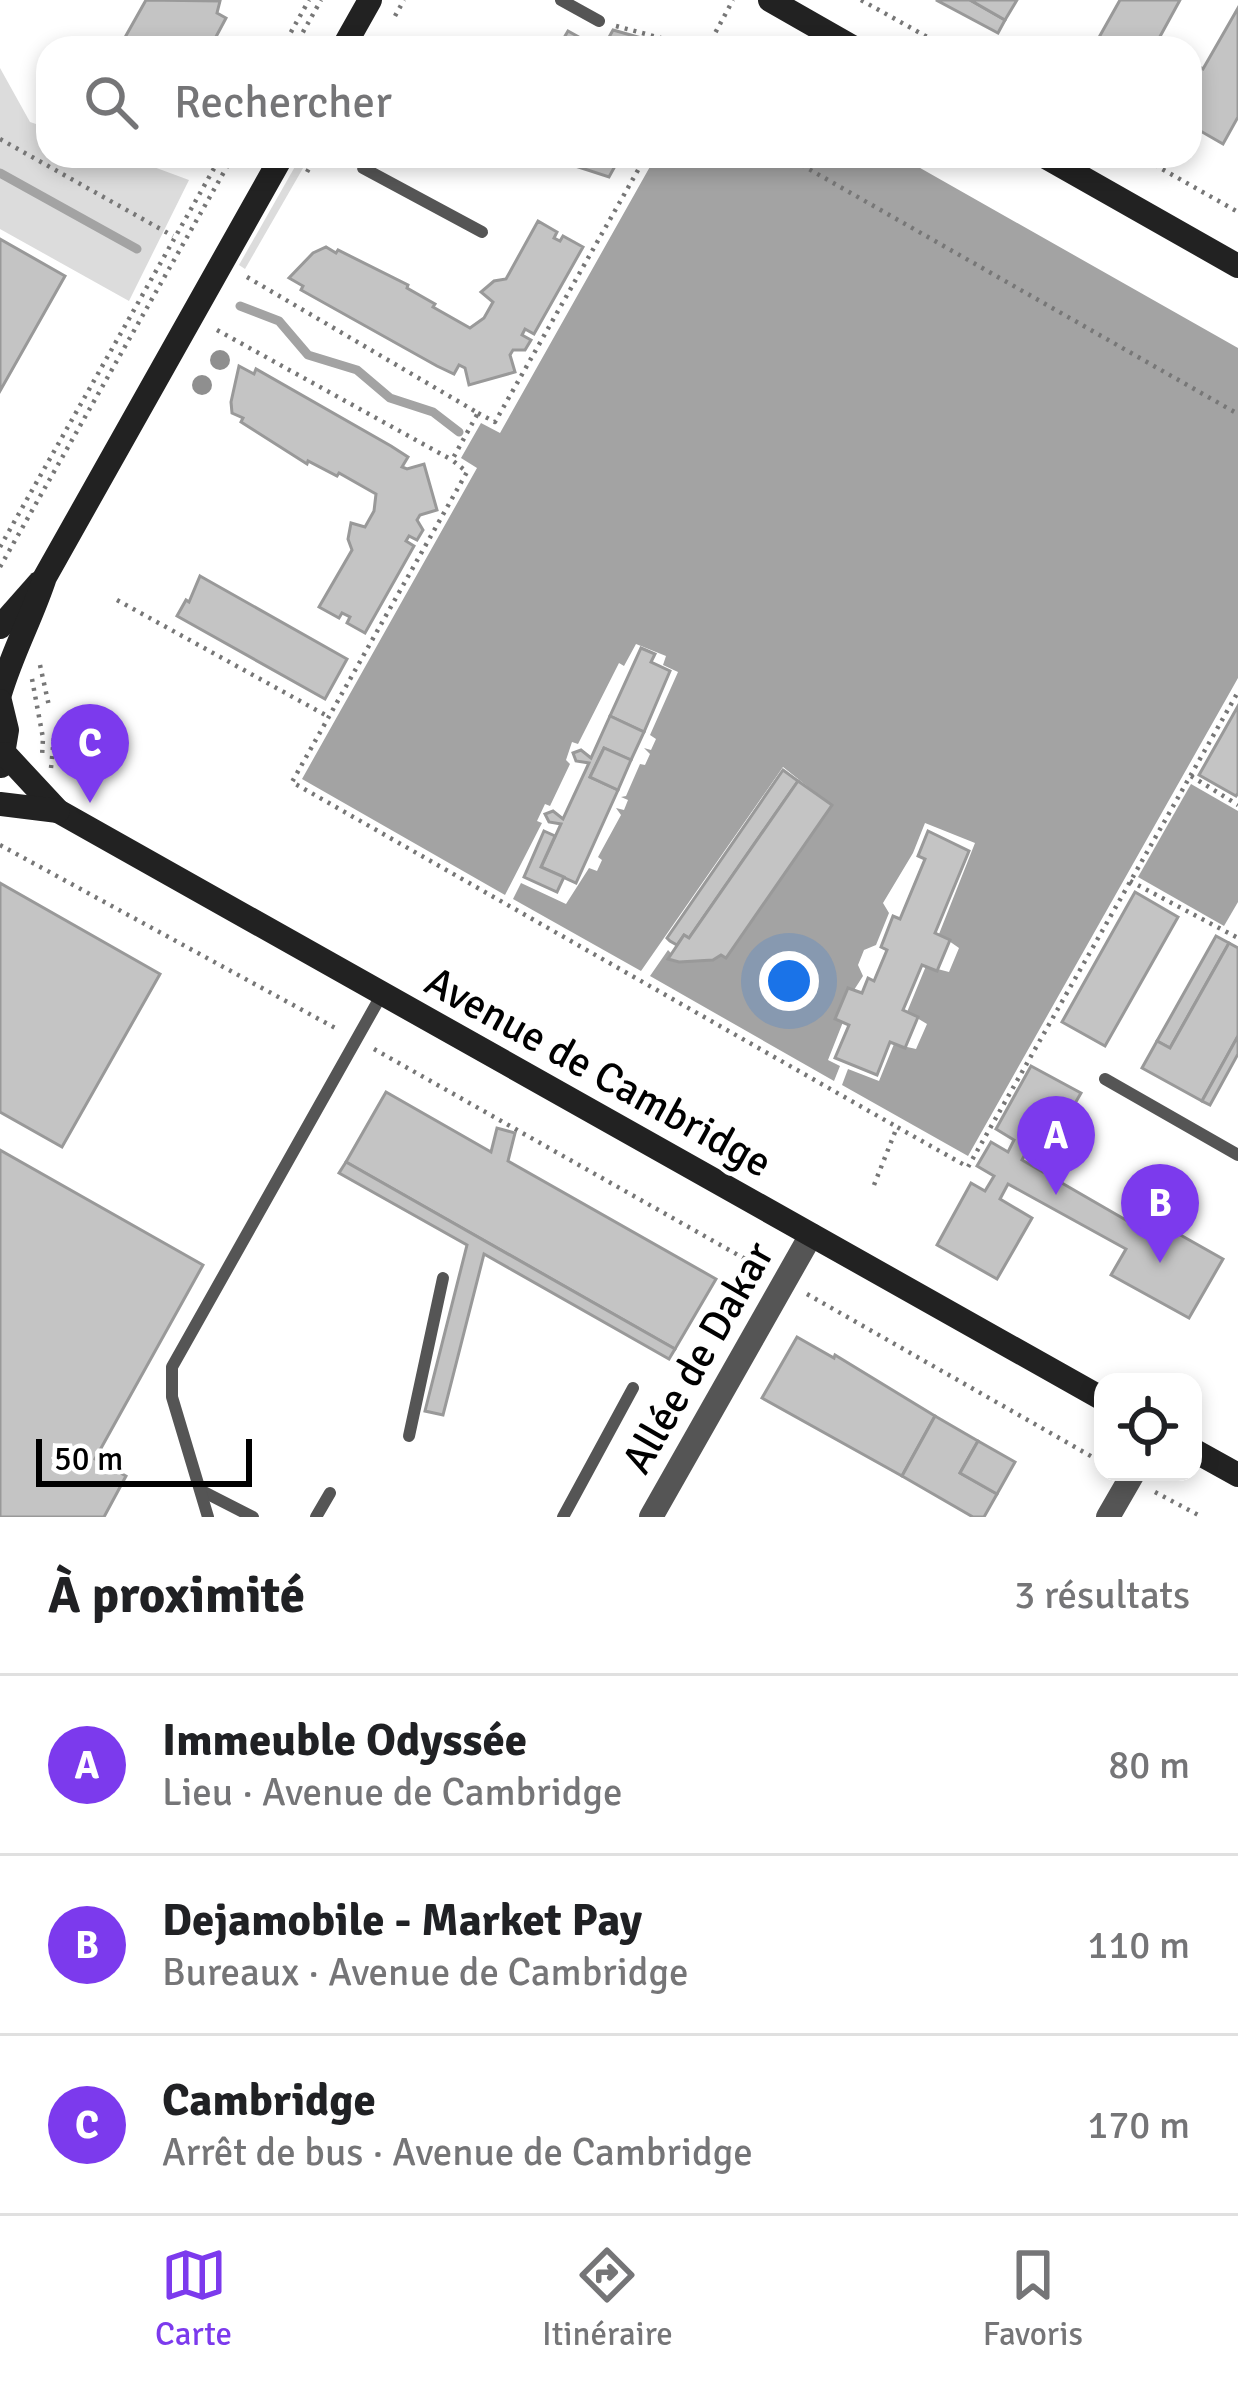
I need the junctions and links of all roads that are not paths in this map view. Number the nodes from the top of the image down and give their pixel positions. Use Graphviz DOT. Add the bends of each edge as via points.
graph roads {
  1 [pos="370,0"];
  2 [pos="561,0"];
  3 [pos="770,0"];
  4 [pos="599,21"];
  5 [pos="350,36"];
  6 [pos="833,36"];
  7 [pos="275,168"];
  8 [pos="364,168"];
  9 [pos="1065,168"];
  10 [pos="482,232"];
  11 [pos="1238,266"];
  12 [pos="45,577"];
  13 [pos="0,627"];
  14 [pos="0,697"];
  15 [pos="3,761"];
  16 [pos="0,804"];
  17 [pos="58,812"];
  18 [pos="382,994"];
  19 [pos="1105,1079"];
  20 [pos="1238,1155"];
  21 [pos="811,1235"];
  22 [pos="443,1278"];
  23 [pos="633,1388"];
  24 [pos="1094,1394"];
  25 [pos="409,1436"];
  26 [pos="1202,1455"];
  27 [pos="1238,1475"];
  28 [pos="1129,1481"];
  29 [pos="202,1491"];
  30 [pos="330,1493"];
  31 [pos="208,1517"];
  32 [pos="253,1517"];
  33 [pos="316,1517"];
  34 [pos="563,1517"];
  35 [pos="651,1517"];
  36 [pos="1108,1517"];
  1 -- 5 [label="street"];
  2 -- 4 [label="lane"];
  3 -- 6 [label="street"];
  7 -- 12 [label="street"];
  8 -- 10 [label="lane"];
  9 -- 11 [label="street"];
  12 -- 13 [label="street"];
  12 -- 14 [label="street"];
  14 -- 15 [label="street"];
  15 -- 17 [label="street, Avenue de Cambridge"];
  16 -- 17 [label="street, Avenue de Cambridge"];
  17 -- 18 [label="street, Avenue de Cambridge"];
  18 -- 21 [label="street, Avenue de Cambridge"];
  18 -- 29 [label="lane" via="172,1366 172,1397"];
  19 -- 20 [label="lane"];
  21 -- 24 [label="street, Avenue de Cambridge"];
  21 -- 35 [label="street, Allée de Dakar"];
  22 -- 25 [label="lane"];
  23 -- 34 [label="lane"];
  26 -- 27 [label="street"];
  28 -- 36 [label="street"];
  29 -- 31 [label="lane"];
  29 -- 32 [label="lane"];
  30 -- 33 [label="lane"];
}
